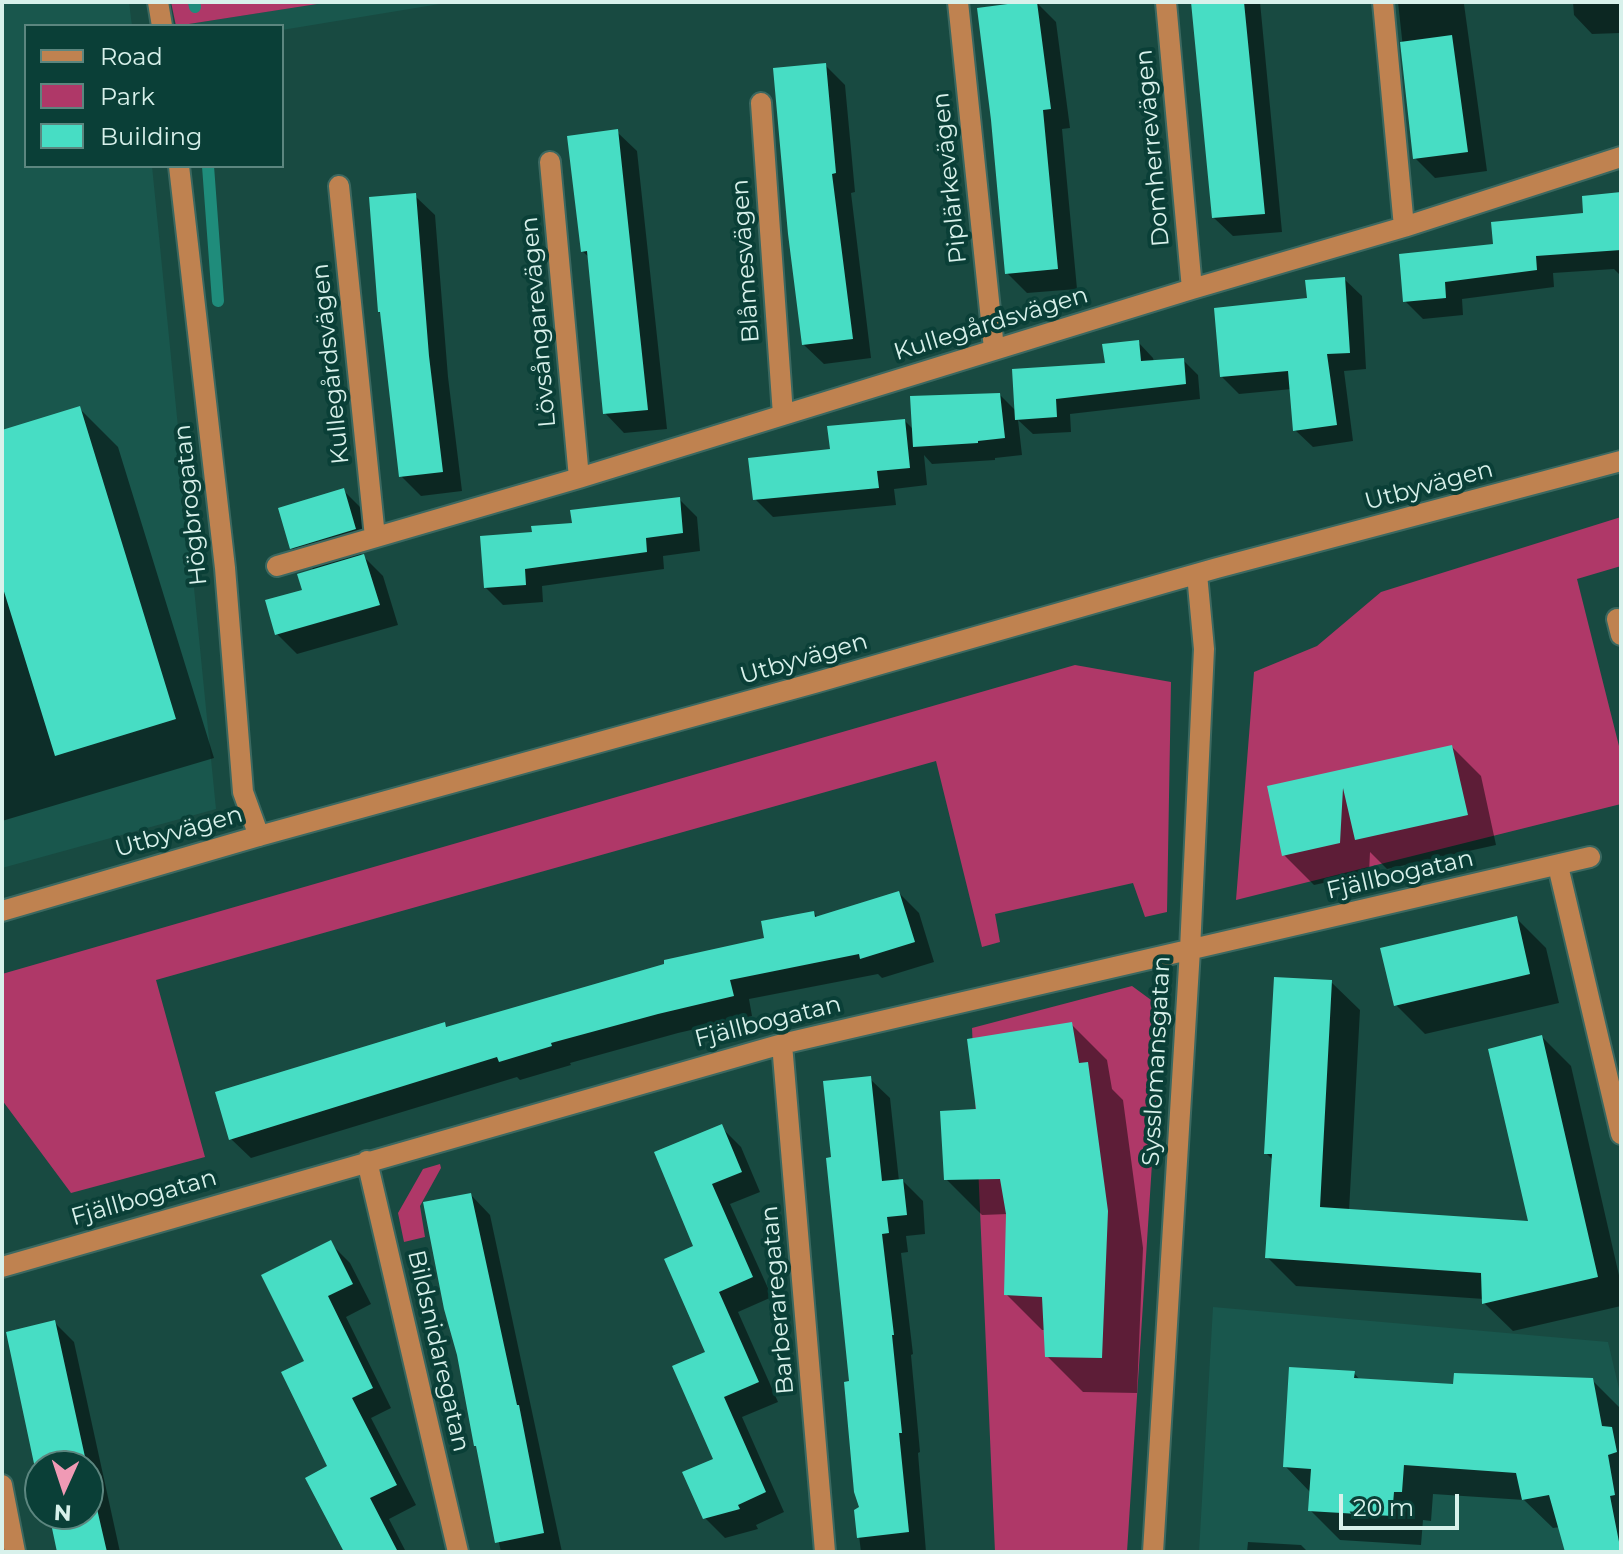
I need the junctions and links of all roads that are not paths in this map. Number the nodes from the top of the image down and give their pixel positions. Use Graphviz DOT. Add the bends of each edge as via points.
graph roads {
  1 [pos="158,2"];
  2 [pos="958,2"];
  3 [pos="1166,2"];
  4 [pos="1383,2"];
  5 [pos="162,24"];
  6 [pos="761,103"];
  7 [pos="1621,157"];
  8 [pos="550,162"];
  9 [pos="179,168"];
  10 [pos="339,186"];
  11 [pos="1404,227"];
  12 [pos="1192,289"];
  13 [pos="994,349"];
  14 [pos="783,415"];
  15 [pos="1621,461"];
  16 [pos="579,478"];
  17 [pos="375,537"];
  18 [pos="277,566"];
  19 [pos="1197,574"];
  20 [pos="259,836"];
  21 [pos="1590,857"];
  22 [pos="1558,866"];
  23 [pos="2,911"];
  24 [pos="1190,950"];
  25 [pos="782,1044"];
  26 [pos="1621,1134"];
  27 [pos="367,1161"];
  28 [pos="2,1267"];
  29 [pos="2,1485"];
  30 [pos="15,1552"];
  31 [pos="458,1552"];
  32 [pos="825,1552"];
  33 [pos="1153,1552"];
  1 -- 5 [label="street"];
  2 -- 13 [label="street, Piplärkevägen"];
  3 -- 12 [label="street, Domherrevägen"];
  4 -- 11 [label="street"];
  6 -- 14 [label="street, Blåmesvägen"];
  7 -- 11 [label="street, Kullegårdsvägen"];
  8 -- 16 [label="street, Lövsångarevägen"];
  9 -- 20 [label="street, Högbrogatan" via="225,568 243,792"];
  10 -- 17 [label="street, Kullegårdsvägen"];
  11 -- 12 [label="street, Kullegårdsvägen"];
  12 -- 13 [label="street, Kullegårdsvägen"];
  13 -- 14 [label="street, Kullegårdsvägen"];
  14 -- 16 [label="street, Kullegårdsvägen"];
  15 -- 19 [label="street, Utbyvägen"];
  16 -- 17 [label="street, Kullegårdsvägen"];
  17 -- 18 [label="street, Kullegårdsvägen"];
  19 -- 20 [label="street, Utbyvägen"];
  19 -- 24 [label="street, Sysslomansgatan" via="1204,649"];
  20 -- 23 [label="street, Utbyvägen"];
  21 -- 22 [label="street, Fjällbogatan"];
  22 -- 24 [label="street, Fjällbogatan"];
  22 -- 26 [label="street"];
  24 -- 25 [label="street, Fjällbogatan"];
  24 -- 33 [label="street, Sysslomansgatan"];
  25 -- 27 [label="street, Fjällbogatan"];
  25 -- 32 [label="street, Barberaregatan"];
  27 -- 28 [label="street, Fjällbogatan"];
  27 -- 31 [label="street, Bildsnidaregatan"];
  29 -- 30 [label="street"];
}
